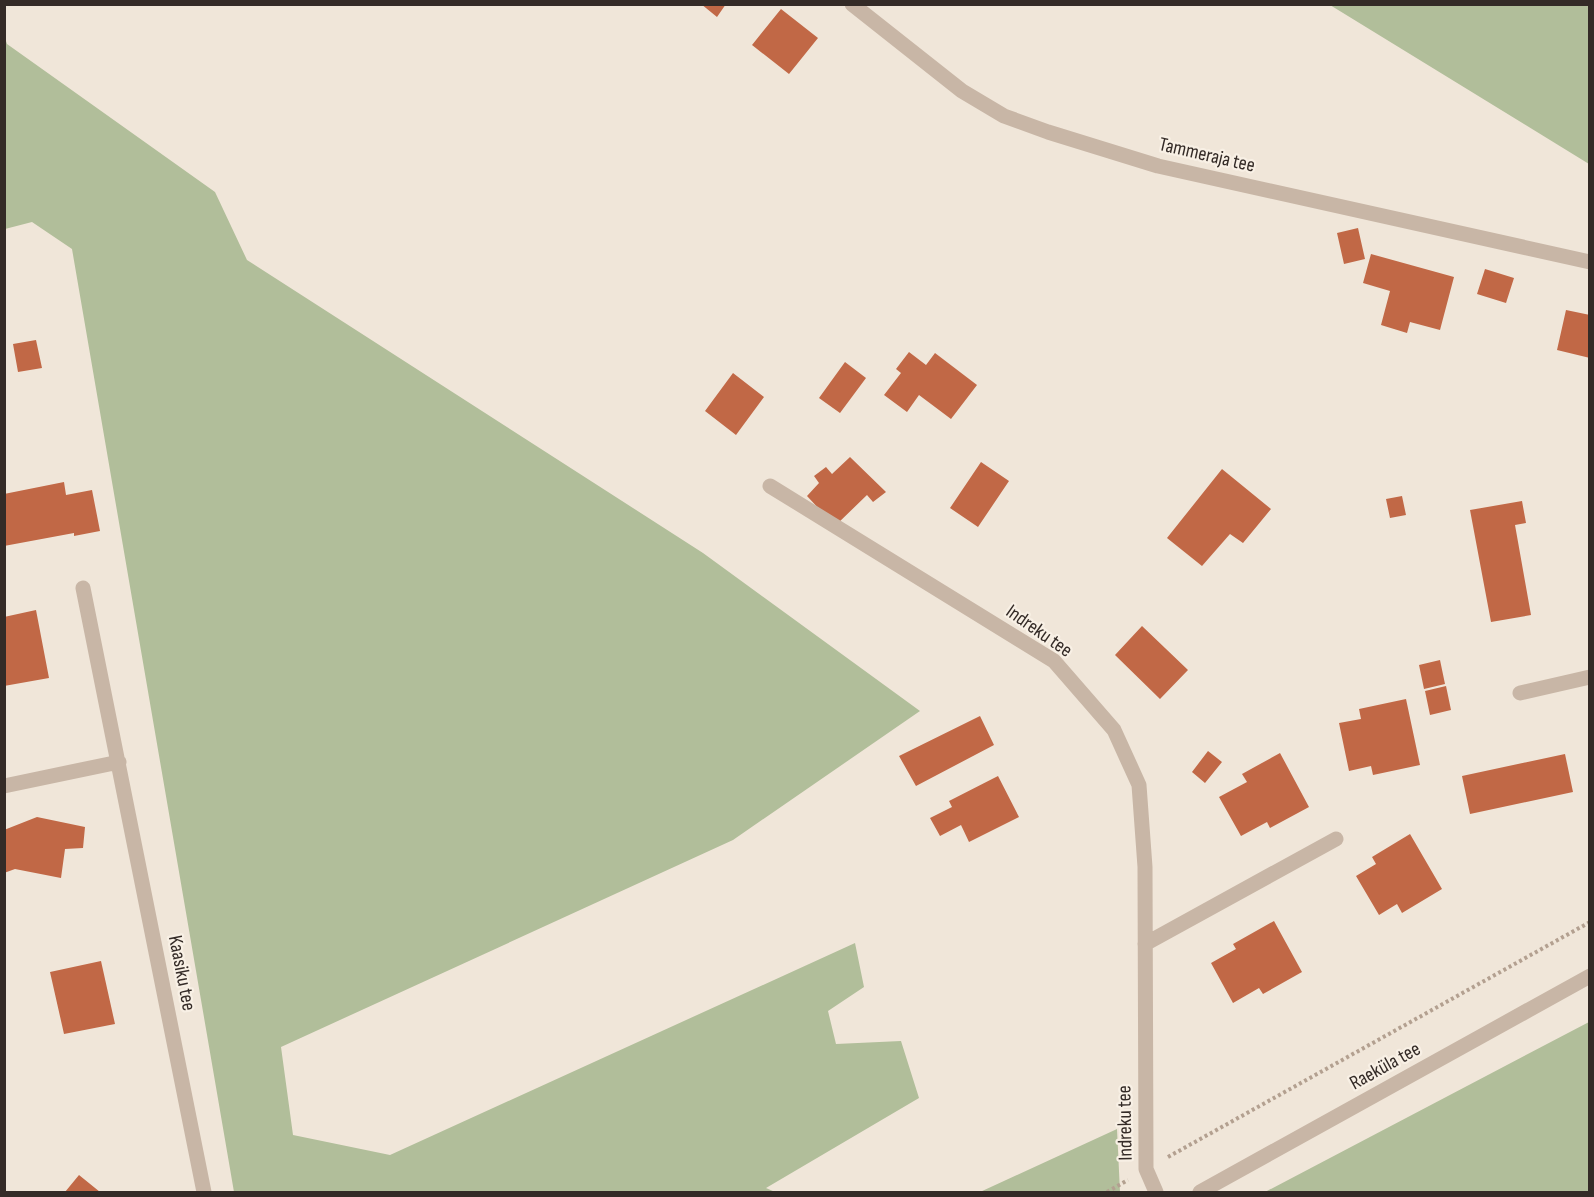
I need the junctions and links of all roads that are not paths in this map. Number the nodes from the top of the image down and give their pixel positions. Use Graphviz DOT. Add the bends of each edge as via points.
graph roads {
  1 [pos="852,4"];
  2 [pos="1590,262"];
  3 [pos="770,486"];
  4 [pos="83,588"];
  5 [pos="1590,677"];
  6 [pos="1520,693"];
  7 [pos="119,762"];
  8 [pos="4,786"];
  9 [pos="1336,839"];
  10 [pos="1145,944"];
  11 [pos="1590,976"];
  12 [pos="204,1192"];
  13 [pos="1156,1192"];
  14 [pos="1200,1192"];
  1 -- 2 [label="street, Tammeraja tee" via="962,91 1004,116 1048,132 1158,166"];
  3 -- 10 [label="street, Indreku tee" via="1054,662 1114,730 1139,785"];
  4 -- 7 [label="street, Kaasiku tee"];
  5 -- 6 [label="street"];
  7 -- 8 [label="street"];
  7 -- 12 [label="street, Kaasiku tee"];
  9 -- 10 [label="street"];
  10 -- 13 [label="street, Indreku tee" via="1146,1169"];
  11 -- 14 [label="street, Raeküla tee"];
}
